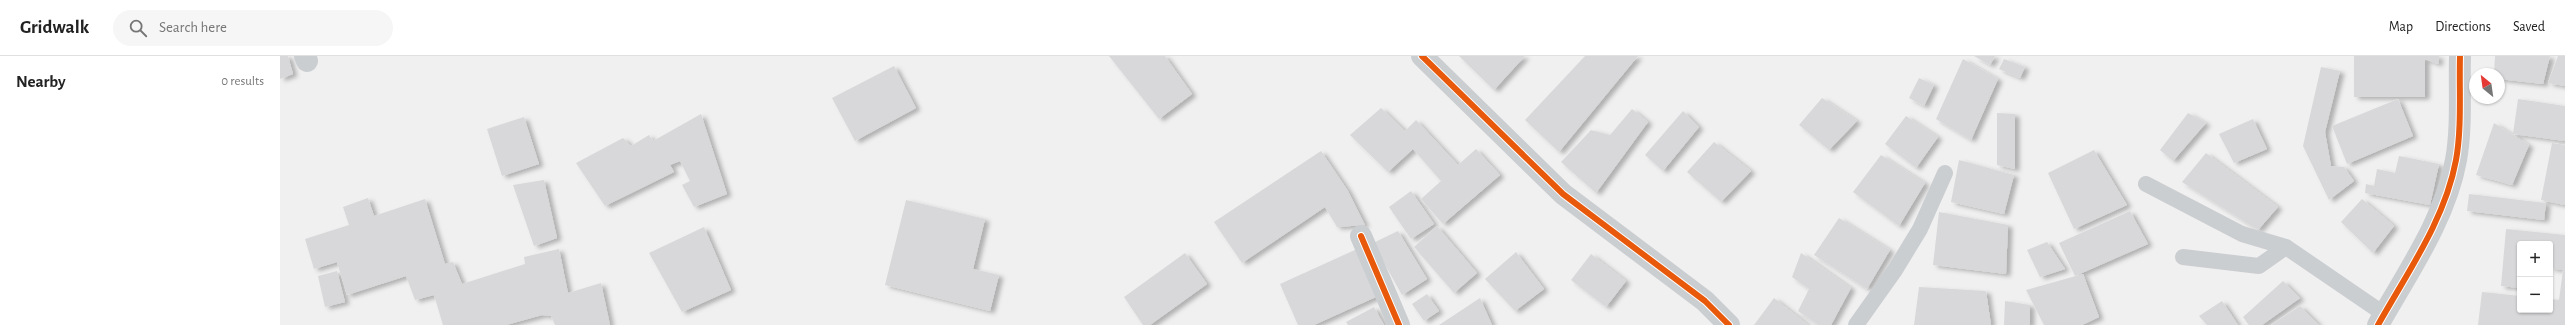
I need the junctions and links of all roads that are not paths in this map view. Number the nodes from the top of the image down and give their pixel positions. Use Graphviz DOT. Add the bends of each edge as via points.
graph roads {
  1 [pos="1422,56"];
  2 [pos="2460,56"];
  3 [pos="1945,173"];
  4 [pos="2146,184"];
  5 [pos="1361,236"];
  6 [pos="2286,247"];
  7 [pos="2183,257"];
  8 [pos="2381,320"];
  9 [pos="1399,325"];
  10 [pos="1729,325"];
  11 [pos="1856,325"];
  1 -- 10 [label="street" via="1563,194 1705,301"];
  2 -- 8 [label="street" via="2456,159 2450,185 2425,244"];
  3 -- 11 [label="lane" via="1920,228 1896,270"];
  4 -- 6 [label="lane" via="2242,234"];
  5 -- 9 [label="street"];
  6 -- 7 [label="lane" via="2259,266"];
  6 -- 8 [label="lane"];
}
